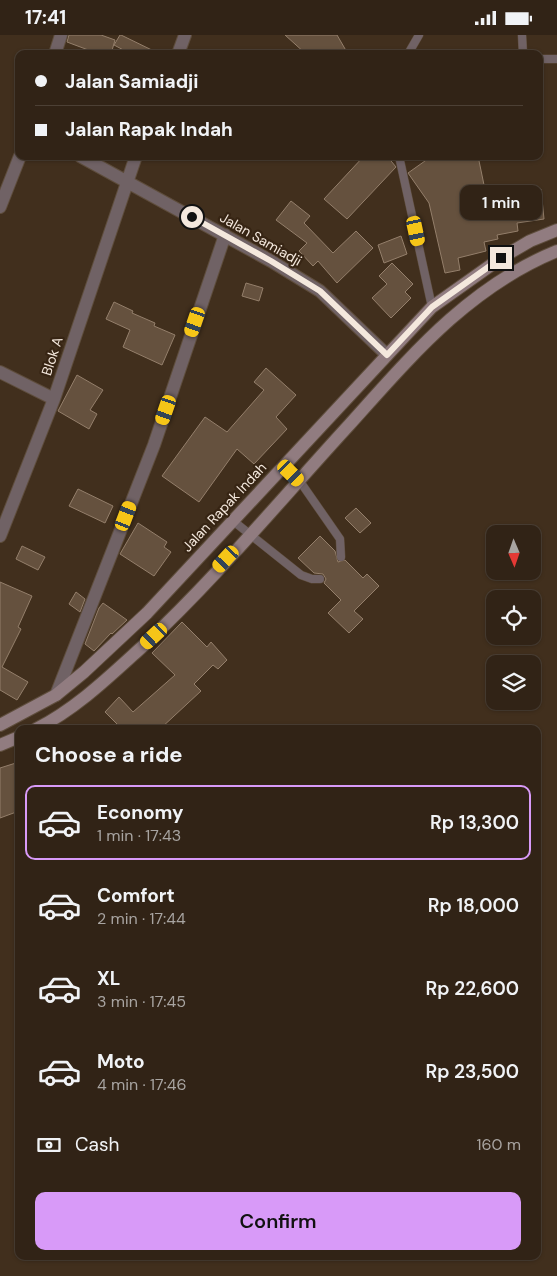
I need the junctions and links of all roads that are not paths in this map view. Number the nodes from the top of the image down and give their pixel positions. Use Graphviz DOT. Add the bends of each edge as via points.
graph roads {
  1 [pos="61,35"];
  2 [pos="185,35"];
  3 [pos="419,35"];
  4 [pos="522,35"];
  5 [pos="56,50"];
  6 [pos="179,50"];
  7 [pos="410,50"];
  8 [pos="523,50"];
  9 [pos="543,59"];
  10 [pos="557,59"];
  11 [pos="18,160"];
  12 [pos="87,160"];
  13 [pos="134,160"];
  14 [pos="401,160"];
  15 [pos="126,182"];
  16 [pos="0,207"];
  17 [pos="557,230"];
  18 [pos="225,235"];
  19 [pos="557,251"];
  20 [pos="432,307"];
  21 [pos="387,355"];
  22 [pos="0,373"];
  23 [pos="54,399"];
  24 [pos="283,465"];
  25 [pos="299,480"];
  26 [pos="232,520"];
  27 [pos="250,533"];
  28 [pos="0,536"];
  29 [pos="341,557"];
  30 [pos="320,579"];
  31 [pos="56,695"];
  32 [pos="0,725"];
  33 [pos="42,725"];
  34 [pos="15,739"];
  35 [pos="0,745"];
  1 -- 5 [label="street"];
  2 -- 6 [label="street"];
  3 -- 7 [label="lane"];
  4 -- 8 [label="lane"];
  9 -- 10 [label="lane"];
  11 -- 16 [label="street"];
  12 -- 15 [label="street, Jalan Samiadji"];
  13 -- 15 [label="street, Blok A"];
  14 -- 20 [label="lane"];
  15 -- 18 [label="street, Jalan Samiadji"];
  15 -- 23 [label="street, Blok A"];
  17 -- 20 [label="main road, Jalan Rapak Indah" via="501,258"];
  18 -- 21 [label="street, Jalan Samiadji" via="320,291"];
  18 -- 31 [label="street" via="154,445"];
  19 -- 25 [label="main road" via="510,275 468,303 410,357"];
  20 -- 21 [label="main road, Jalan Rapak Indah"];
  21 -- 24 [label="main road, Jalan Rapak Indah"];
  22 -- 23 [label="street"];
  23 -- 28 [label="street, Blok A"];
  24 -- 25 [label="lane"];
  24 -- 26 [label="main road, Jalan Rapak Indah"];
  25 -- 27 [label="main road"];
  25 -- 29 [label="lane" via="340,539"];
  26 -- 27 [label="lane"];
  26 -- 31 [label="main road, Jalan Rapak Indah" via="146,613"];
  27 -- 30 [label="lane" via="301,575"];
  27 -- 33 [label="main road" via="167,623 100,686"];
  31 -- 32 [label="main road, Jalan Rapak Indah"];
  34 -- 35 [label="main road"];
}
